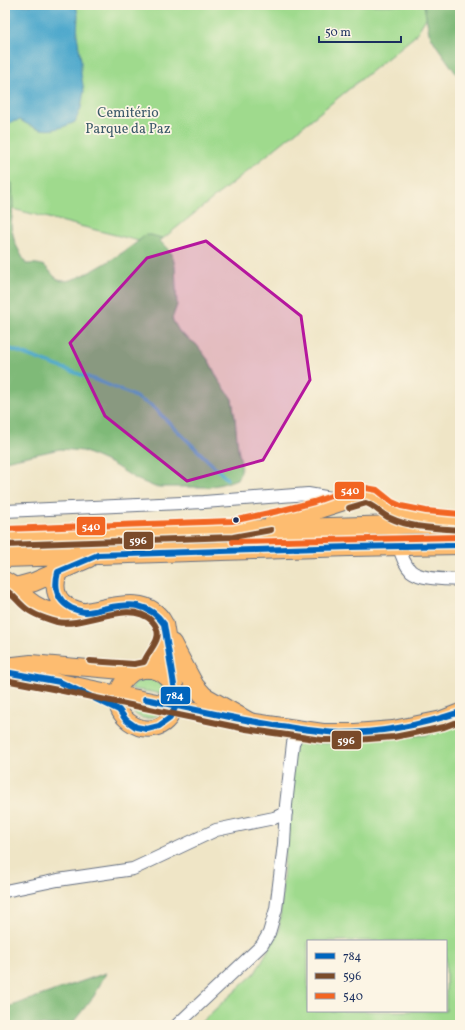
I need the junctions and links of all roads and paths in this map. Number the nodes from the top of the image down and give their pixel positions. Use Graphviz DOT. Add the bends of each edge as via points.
graph roads {
  1 [pos="310,502"];
  2 [pos="380,503"];
  3 [pos="5,511"];
  4 [pos="460,522"];
  5 [pos="379,525"];
  6 [pos="233,529"];
  7 [pos="144,532"];
  8 [pos="5,537"];
  9 [pos="460,545"];
  10 [pos="5,546"];
  11 [pos="350,546"];
  12 [pos="398,546"];
  13 [pos="98,555"];
  14 [pos="5,558"];
  15 [pos="58,572"];
  16 [pos="460,580"];
  17 [pos="10,584"];
  18 [pos="85,612"];
  19 [pos="165,635"];
  20 [pos="5,666"];
  21 [pos="142,671"];
  22 [pos="5,672"];
  23 [pos="60,682"];
  24 [pos="117,694"];
  25 [pos="173,705"];
  26 [pos="119,710"];
  27 [pos="460,712"];
  28 [pos="248,721"];
  29 [pos="300,729"];
  30 [pos="286,813"];
  31 [pos="5,891"];
  32 [pos="177,1025"];
  1 -- 2 [label="highway" via="346,500 367,495"];
  1 -- 3 [label="street" via="204,502"];
  1 -- 6 [label="highway" via="269,522"];
  2 -- 4 [label="highway" via="405,515"];
  2 -- 5 [label="highway" via="384,512"];
  4 -- 5 [label="highway"];
  5 -- 6 [label="highway"];
  5 -- 11 [label="highway" via="372,534"];
  6 -- 7 [label="highway"];
  7 -- 8 [label="highway"];
  7 -- 10 [label="highway" via="128,539"];
  9 -- 12 [label="highway"];
  11 -- 12 [label="highway"];
  11 -- 13 [label="highway"];
  12 -- 16 [label="street" via="402,559 412,571 440,579"];
  13 -- 14 [label="highway"];
  13 -- 15 [label="highway"];
  15 -- 17 [label="highway" via="34,582"];
  15 -- 18 [label="highway" via="55,587 60,599 66,606"];
  17 -- 18 [label="highway" via="29,601 51,612 68,615"];
  18 -- 19 [label="highway" via="123,604 142,606 153,611 161,619"];
  19 -- 21 [label="highway" via="154,659"];
  19 -- 25 [label="highway"];
  19 -- 28 [label="highway" via="195,686 204,696"];
  20 -- 21 [label="main road" via="31,664"];
  21 -- 24 [label="main road" via="123,681"];
  21 -- 25 [label="main road" via="161,673 170,681"];
  22 -- 23 [label="main road"];
  23 -- 24 [label="main road"];
  23 -- 26 [label="main road"];
  24 -- 25 [label="main road"];
  24 -- 26 [label="main road"];
  25 -- 26 [label="main road" via="159,726 147,729 131,724"];
  25 -- 28 [label="main road"];
  27 -- 29 [label="main road" via="442,719 393,729 323,732"];
  28 -- 29 [label="main road"];
  29 -- 30 [label="street" via="293,743"];
  30 -- 31 [label="street" via="274,818 216,830 133,869"];
  30 -- 32 [label="street" via="276,909 269,934 262,945"];
}
